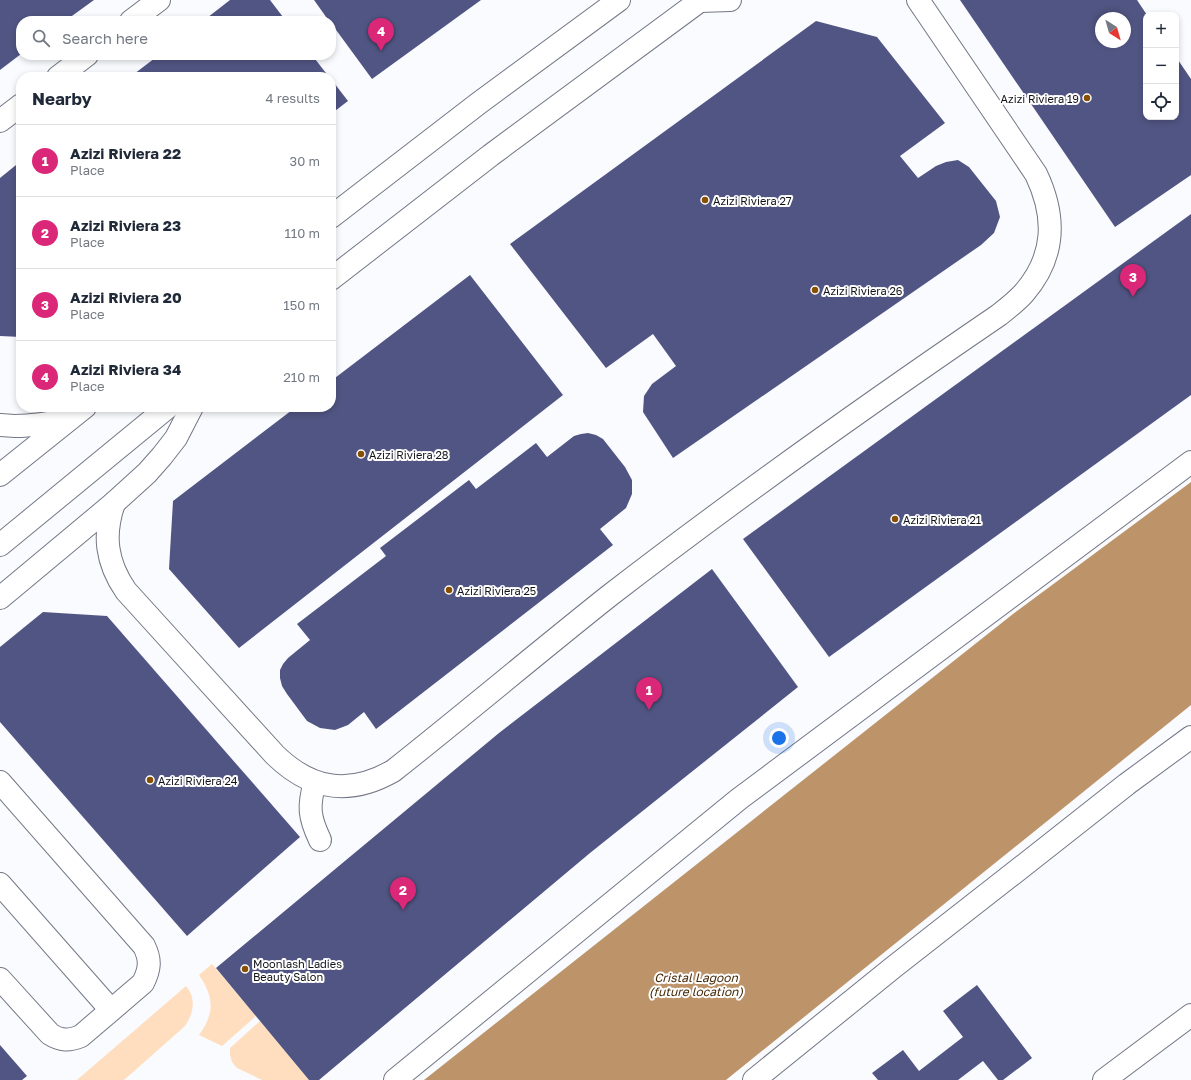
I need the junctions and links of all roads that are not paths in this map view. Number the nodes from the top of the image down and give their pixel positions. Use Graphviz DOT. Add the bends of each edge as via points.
graph roads {
  1 [pos="159,0"];
  2 [pos="619,0"];
  3 [pos="700,0"];
  4 [pos="730,0"];
  5 [pos="918,0"];
  6 [pos="138,16"];
  7 [pos="80,60"];
  8 [pos="65,72"];
  9 [pos="16,109"];
  10 [pos="0,121"];
  11 [pos="336,213"];
  12 [pos="336,275"];
  13 [pos="162,412"];
  14 [pos="189,412"];
  15 [pos="77,413"];
  16 [pos="0,426"];
  17 [pos="1191,462"];
  18 [pos="0,475"];
  19 [pos="114,503"];
  20 [pos="0,545"];
  21 [pos="0,598"];
  22 [pos="1191,737"];
  23 [pos="0,782"];
  24 [pos="315,782"];
  25 [pos="320,840"];
  26 [pos="0,884"];
  27 [pos="0,979"];
  28 [pos="111,1010"];
  29 [pos="1191,1015"];
  30 [pos="395,1080"];
  31 [pos="754,1080"];
  32 [pos="1104,1080"];
  1 -- 6 [label="street"];
  2 -- 11 [label="street"];
  3 -- 4 [label="street"];
  3 -- 12 [label="street" via="491,155"];
  5 -- 24 [label="street" via="1043,188 1048,203 1050,236 1042,267 1024,294 999,315 808,448 610,596 393,771 379,779 358,785 330,786"];
  7 -- 8 [label="street"];
  9 -- 10 [label="street"];
  13 -- 20 [label="street"];
  14 -- 19 [label="street" via="176,438 148,473"];
  15 -- 16 [label="street" via="28,426"];
  15 -- 18 [label="street"];
  17 -- 30 [label="street" via="739,799"];
  19 -- 21 [label="street"];
  19 -- 24 [label="street" via="109,516 107,544 114,570 126,591 286,767"];
  22 -- 31 [label="street" via="895,966"];
  23 -- 28 [label="street" via="144,946 149,964 143,982"];
  24 -- 25 [label="street" via="310,805 311,817"];
  26 -- 28 [label="street"];
  27 -- 28 [label="street" via="50,1034 57,1038 66,1040 81,1036"];
  29 -- 32 [label="street"];
}
